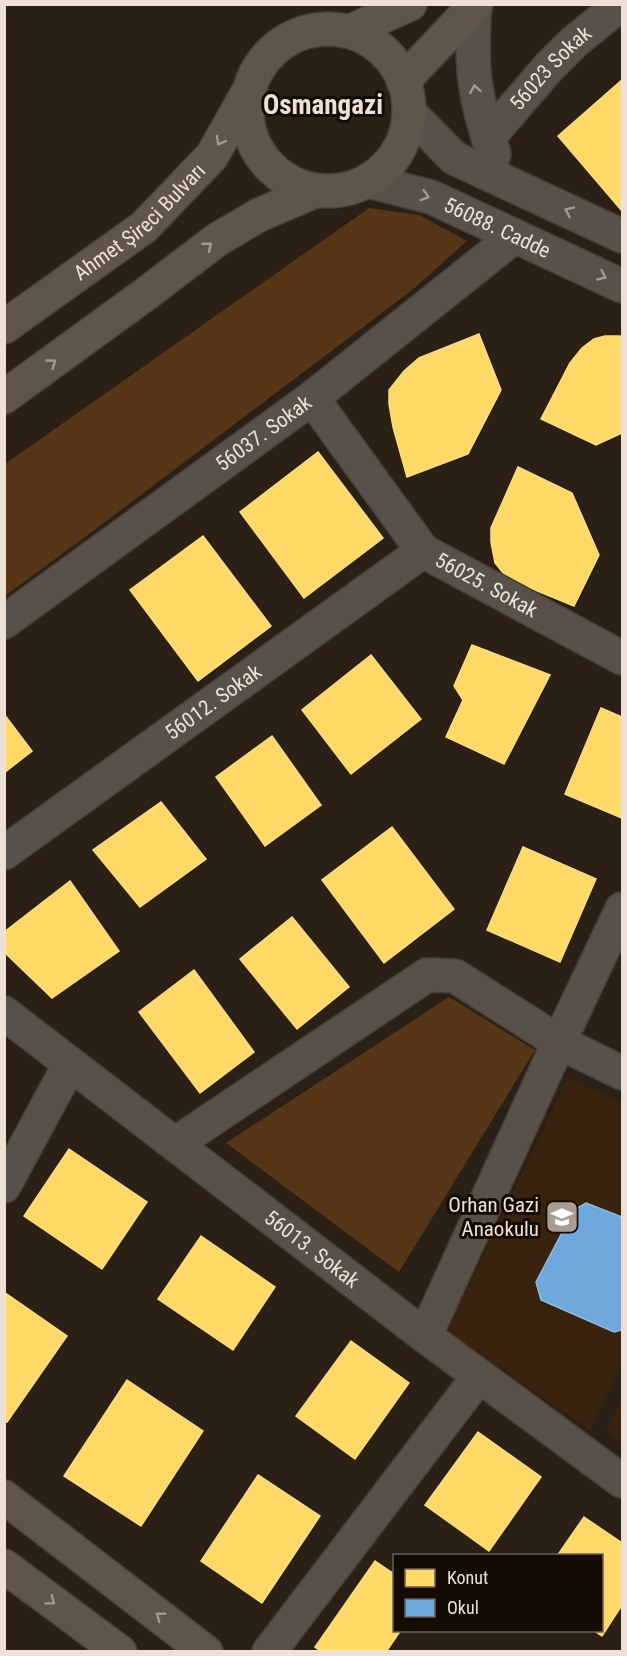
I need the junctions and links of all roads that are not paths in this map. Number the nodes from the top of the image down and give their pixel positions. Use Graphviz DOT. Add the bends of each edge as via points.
graph roads {
  1 [pos="410,4"];
  2 [pos="621,4"];
  3 [pos="476,5"];
  4 [pos="351,32"];
  5 [pos="248,90"];
  6 [pos="406,97"];
  7 [pos="488,138"];
  8 [pos="368,181"];
  9 [pos="508,183"];
  10 [pos="315,191"];
  11 [pos="515,236"];
  12 [pos="622,236"];
  13 [pos="622,286"];
  14 [pos="4,327"];
  15 [pos="4,398"];
  16 [pos="312,398"];
  17 [pos="423,551"];
  18 [pos="4,622"];
  19 [pos="622,658"];
  20 [pos="4,854"];
  21 [pos="622,909"];
  22 [pos="4,1013"];
  23 [pos="559,1042"];
  24 [pos="70,1064"];
  25 [pos="622,1073"];
  26 [pos="175,1144"];
  27 [pos="4,1185"];
  28 [pos="424,1336"];
  29 [pos="479,1376"];
  30 [pos="622,1481"];
  31 [pos="4,1497"];
  32 [pos="4,1566"];
  33 [pos="120,1652"];
  34 [pos="206,1652"];
  35 [pos="269,1652"];
  1 -- 4 [label="main road"];
  2 -- 7 [label="street, 56023 Sokak" via="548,68"];
  3 -- 6 [label="main road"];
  7 -- 3 [label="street, one-way" via="473,75"];
  4 -- 5 [label="main road" via="325,28 299,33 276,46 259,66"];
  4 -- 6 [label="main road" via="375,43 394,61"];
  5 -- 10 [label="main road" via="246,117 253,142 268,165 289,182"];
  5 -- 14 [label="main road, Ahmet Şireci Bulvarı, one-way" via="212,156 144,226"];
  6 -- 8 [label="main road" via="404,139 390,163"];
  6 -- 9 [label="street" via="454,158"];
  7 -- 9 [label="street"];
  8 -- 10 [label="main road" via="343,190"];
  8 -- 11 [label="street, 56088. Cadde, one-way" via="431,197"];
  12 -- 9 [label="street, one-way"];
  15 -- 10 [label="main road, one-way" via="218,238 259,214"];
  11 -- 13 [label="street, 56088. Cadde, one-way"];
  11 -- 16 [label="street, 56037. Sokak"];
  16 -- 17 [label="street, 56025. Sokak"];
  16 -- 18 [label="street, 56037. Sokak"];
  17 -- 19 [label="street, 56025. Sokak"];
  17 -- 20 [label="street, 56012. Sokak"];
  21 -- 23 [label="street"];
  22 -- 24 [label="street, 56013. Sokak"];
  23 -- 25 [label="street"];
  23 -- 26 [label="street" via="455,976 427,975"];
  23 -- 28 [label="street"];
  24 -- 26 [label="street, 56013. Sokak"];
  24 -- 27 [label="street"];
  26 -- 28 [label="street, 56013. Sokak"];
  28 -- 29 [label="street, 56013. Sokak"];
  29 -- 30 [label="street, 56013. Sokak"];
  29 -- 35 [label="street"];
  34 -- 31 [label="main road, one-way"];
  32 -- 33 [label="main road, one-way"];
}
